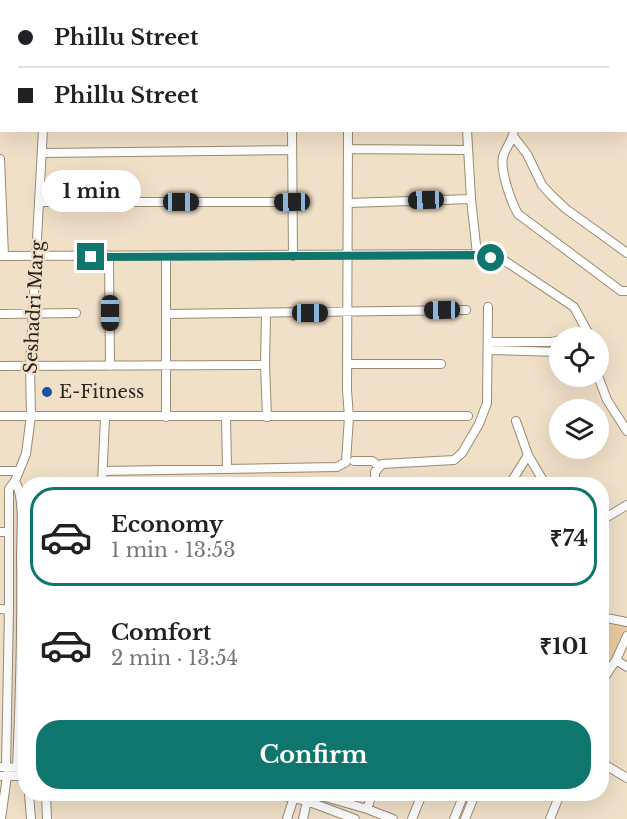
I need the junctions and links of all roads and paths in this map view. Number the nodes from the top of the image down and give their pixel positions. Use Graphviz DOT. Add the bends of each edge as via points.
graph roads {
  1 [pos="43,132"];
  2 [pos="292,132"];
  3 [pos="348,132"];
  4 [pos="467,132"];
  5 [pos="513,133"];
  6 [pos="348,149"];
  7 [pos="292,150"];
  8 [pos="467,150"];
  9 [pos="42,153"];
  10 [pos="0,159"];
  11 [pos="471,199"];
  12 [pos="39,202"];
  13 [pos="292,202"];
  14 [pos="349,203"];
  15 [pos="627,254"];
  16 [pos="349,255"];
  17 [pos="477,255"];
  18 [pos="2,256"];
  19 [pos="166,256"];
  20 [pos="293,256"];
  21 [pos="36,257"];
  22 [pos="109,257"];
  23 [pos="627,291"];
  24 [pos="488,307"];
  25 [pos="466,310"];
  26 [pos="347,312"];
  27 [pos="33,313"];
  28 [pos="76,313"];
  29 [pos="266,313"];
  30 [pos="0,314"];
  31 [pos="166,314"];
  32 [pos="585,327"];
  33 [pos="549,342"];
  34 [pos="489,346"];
  35 [pos="549,351"];
  36 [pos="348,364"];
  37 [pos="441,364"];
  38 [pos="265,365"];
  39 [pos="0,366"];
  40 [pos="30,366"];
  41 [pos="110,366"];
  42 [pos="165,366"];
  43 [pos="602,387"];
  44 [pos="32,416"];
  45 [pos="468,416"];
  46 [pos="0,417"];
  47 [pos="165,417"];
  48 [pos="226,417"];
  49 [pos="267,417"];
  50 [pos="349,417"];
  51 [pos="105,418"];
  52 [pos="516,421"];
  53 [pos="627,431"];
  54 [pos="528,454"];
  55 [pos="354,461"];
  56 [pos="379,466"];
  57 [pos="226,468"];
  58 [pos="0,471"];
  59 [pos="19,471"];
  60 [pos="103,471"];
  61 [pos="103,477"];
  62 [pos="375,477"];
  63 [pos="514,477"];
  64 [pos="541,477"];
  65 [pos="15,480"];
  66 [pos="18,485"];
  67 [pos="627,506"];
  68 [pos="609,516"];
  69 [pos="0,532"];
  70 [pos="9,532"];
  71 [pos="18,572"];
  72 [pos="10,573"];
  73 [pos="0,609"];
  74 [pos="9,610"];
  75 [pos="609,618"];
  76 [pos="627,622"];
  77 [pos="627,636"];
  78 [pos="616,660"];
  79 [pos="627,667"];
  80 [pos="609,670"];
  81 [pos="4,685"];
  82 [pos="609,767"];
  83 [pos="18,769"];
  84 [pos="3,772"];
  85 [pos="18,775"];
  86 [pos="627,778"];
  87 [pos="30,801"];
  88 [pos="46,801"];
  89 [pos="293,801"];
  90 [pos="307,801"];
  91 [pos="339,801"];
  92 [pos="370,801"];
  93 [pos="419,801"];
  94 [pos="461,801"];
  95 [pos="473,801"];
  96 [pos="557,801"];
  97 [pos="310,802"];
  98 [pos="367,809"];
  99 [pos="1,819"];
  100 [pos="31,819"];
  101 [pos="47,819"];
  102 [pos="287,819"];
  103 [pos="305,819"];
  104 [pos="355,819"];
  105 [pos="393,819"];
  106 [pos="412,819"];
  107 [pos="454,819"];
  108 [pos="465,819"];
  109 [pos="550,819"];
  1 -- 9 [label="street, Seshadri Marg"];
  2 -- 7 [label="street"];
  3 -- 6 [label="street"];
  4 -- 8 [label="street"];
  5 -- 15 [label="street" via="551,195"];
  5 -- 23 [label="street" via="502,161 518,214 621,291"];
  6 -- 8 [label="street"];
  6 -- 14 [label="street"];
  7 -- 9 [label="street"];
  7 -- 13 [label="street"];
  8 -- 11 [label="street"];
  9 -- 12 [label="street, Seshadri Marg"];
  10 -- 18 [label="street"];
  11 -- 14 [label="street"];
  11 -- 17 [label="street"];
  12 -- 13 [label="street"];
  12 -- 21 [label="street, Seshadri Marg"];
  13 -- 20 [label="street"];
  14 -- 16 [label="street"];
  16 -- 17 [label="street"];
  16 -- 20 [label="street"];
  16 -- 26 [label="street"];
  17 -- 32 [label="street" via="505,261 573,307"];
  18 -- 21 [label="street"];
  19 -- 20 [label="street"];
  19 -- 22 [label="street"];
  19 -- 31 [label="street"];
  21 -- 22 [label="street"];
  21 -- 27 [label="street, Seshadri Marg"];
  22 -- 41 [label="street"];
  24 -- 34 [label="street"];
  25 -- 26 [label="street"];
  26 -- 29 [label="street"];
  26 -- 36 [label="street"];
  27 -- 28 [label="street"];
  27 -- 30 [label="street"];
  27 -- 40 [label="street, Seshadri Marg"];
  29 -- 31 [label="street"];
  29 -- 38 [label="street"];
  31 -- 42 [label="street"];
  33 -- 34 [label="street"];
  34 -- 35 [label="street"];
  34 -- 56 [label="street" via="487,403 459,458"];
  36 -- 37 [label="street"];
  36 -- 50 [label="street"];
  38 -- 42 [label="street"];
  38 -- 49 [label="street"];
  39 -- 40 [label="street"];
  40 -- 41 [label="street"];
  40 -- 44 [label="street, Seshadri Marg"];
  41 -- 42 [label="street"];
  42 -- 47 [label="street"];
  43 -- 53 [label="street"];
  44 -- 46 [label="street"];
  44 -- 51 [label="street"];
  44 -- 59 [label="street, Seshadri Marg"];
  45 -- 50 [label="street"];
  47 -- 48 [label="street"];
  47 -- 51 [label="street"];
  48 -- 49 [label="street"];
  48 -- 57 [label="street"];
  49 -- 50 [label="street"];
  50 -- 57 [label="street" via="347,459 341,466"];
  51 -- 60 [label="street"];
  52 -- 54 [label="street"];
  54 -- 63 [label="street"];
  54 -- 64 [label="street"];
  55 -- 56 [label="street" via="372,461"];
  56 -- 62 [label="street"];
  57 -- 60 [label="street"];
  58 -- 59 [label="street"];
  59 -- 65 [label="street, Seshadri Marg"];
  60 -- 61 [label="street"];
  65 -- 66 [label="street"];
  65 -- 70 [label="street, Seshadri Marg" via="9,489"];
  67 -- 68 [label="street"];
  69 -- 70 [label="street"];
  70 -- 72 [label="street, Seshadri Marg"];
  71 -- 72 [label="street"];
  72 -- 74 [label="street, Seshadri Marg"];
  73 -- 74 [label="street"];
  74 -- 81 [label="street, Seshadri Marg"];
  75 -- 76 [label="street"];
  77 -- 78 [label="street"];
  78 -- 79 [label="street"];
  78 -- 80 [label="street"];
  81 -- 84 [label="street, Seshadri Marg"];
  82 -- 86 [label="street"];
  83 -- 84 [label="street"];
  84 -- 85 [label="street"];
  84 -- 99 [label="street, Seshadri Marg"];
  87 -- 100 [label="street"];
  88 -- 101 [label="street"];
  89 -- 102 [label="street"];
  90 -- 97 [label="street"];
  91 -- 98 [label="street"];
  92 -- 98 [label="street"];
  93 -- 106 [label="street"];
  94 -- 107 [label="street"];
  95 -- 108 [label="street"];
  96 -- 109 [label="street"];
  97 -- 103 [label="street"];
  97 -- 104 [label="street"];
  98 -- 105 [label="street"];
}
